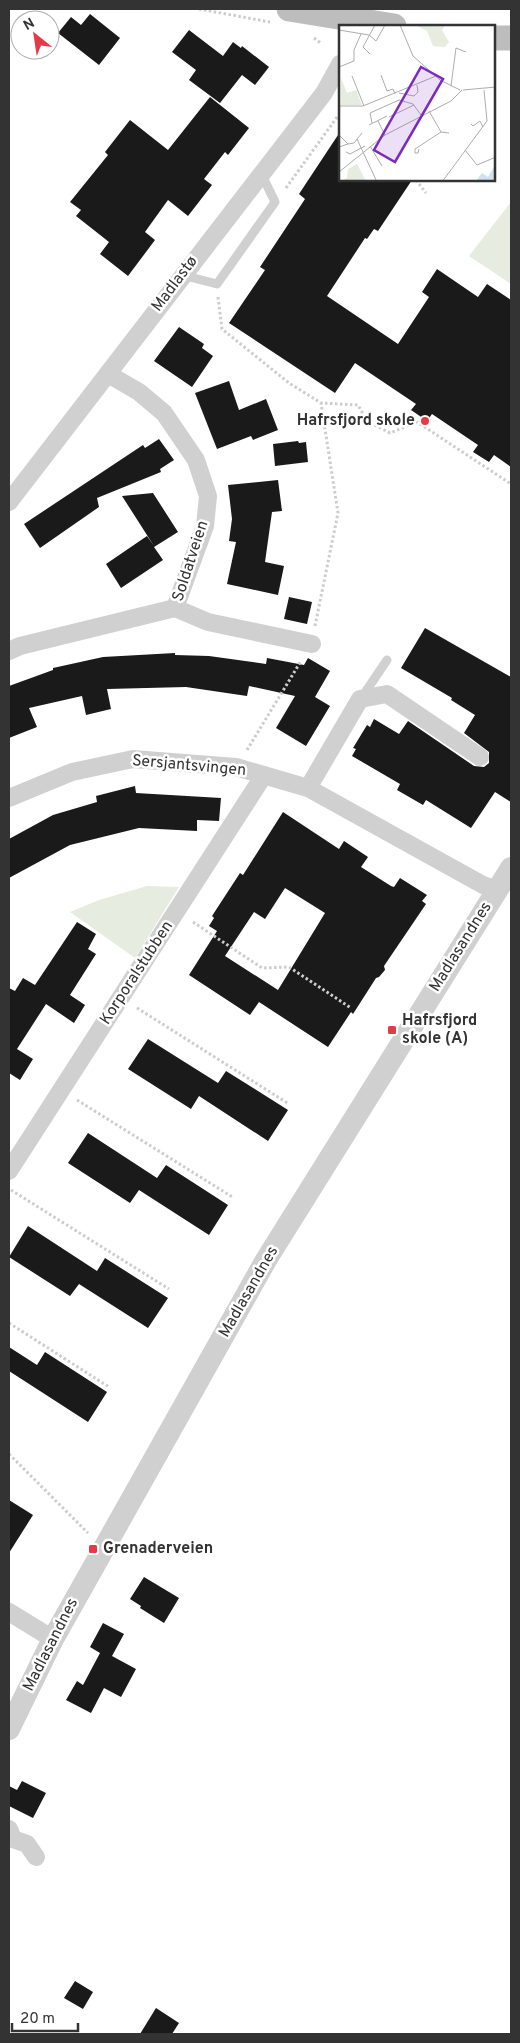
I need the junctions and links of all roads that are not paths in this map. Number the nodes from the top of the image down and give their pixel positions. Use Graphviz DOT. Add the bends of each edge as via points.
graph roads {
  1 [pos="280,15"];
  2 [pos="360,24"];
  3 [pos="377,25"];
  4 [pos="495,38"];
  5 [pos="511,38"];
  6 [pos="339,66"];
  7 [pos="261,173"];
  8 [pos="182,275"];
  9 [pos="108,374"];
  10 [pos="9,502"];
  11 [pos="175,608"];
  12 [pos="312,644"];
  13 [pos="9,651"];
  14 [pos="387,660"];
  15 [pos="360,699"];
  16 [pos="480,756"];
  17 [pos="264,775"];
  18 [pos="308,788"];
  19 [pos="9,798"];
  20 [pos="511,868"];
  21 [pos="497,890"];
  22 [pos="9,1171"];
  23 [pos="9,1612"];
  24 [pos="52,1639"];
  25 [pos="9,1729"];
  26 [pos="9,1829"];
  27 [pos="36,1857"];
  1 -- 2 [label="main road"];
  2 -- 3 [label="main road"];
  4 -- 5 [label="main road"];
  6 -- 7 [label="street, Madlastø" via="324,93"];
  7 -- 8 [label="street, Madlastø"];
  7 -- 8 [label="lane" via="275,202 217,284"];
  8 -- 9 [label="street, Madlastø"];
  9 -- 10 [label="street, Madlastø"];
  9 -- 11 [label="street, Soldatveien" via="139,392 164,413 196,460 208,496 205,526"];
  11 -- 12 [label="street, Soldatveien" via="208,622"];
  11 -- 13 [label="street, Soldatveien"];
  14 -- 15 [label="lane"];
  15 -- 16 [label="street" via="387,694"];
  15 -- 18 [label="street"];
  17 -- 18 [label="street, Sersjantsvingen"];
  17 -- 19 [label="street, Sersjantsvingen" via="236,768 133,759 72,772"];
  17 -- 22 [label="street, Korporalstubben"];
  18 -- 21 [label="street, Sersjantsvingen"];
  20 -- 21 [label="street, Madlasandnes"];
  21 -- 24 [label="street, Madlasandnes" via="266,1260"];
  23 -- 24 [label="street"];
  24 -- 25 [label="street, Madlasandnes"];
  26 -- 27 [label="street" via="13,1839 27,1844"];
}
